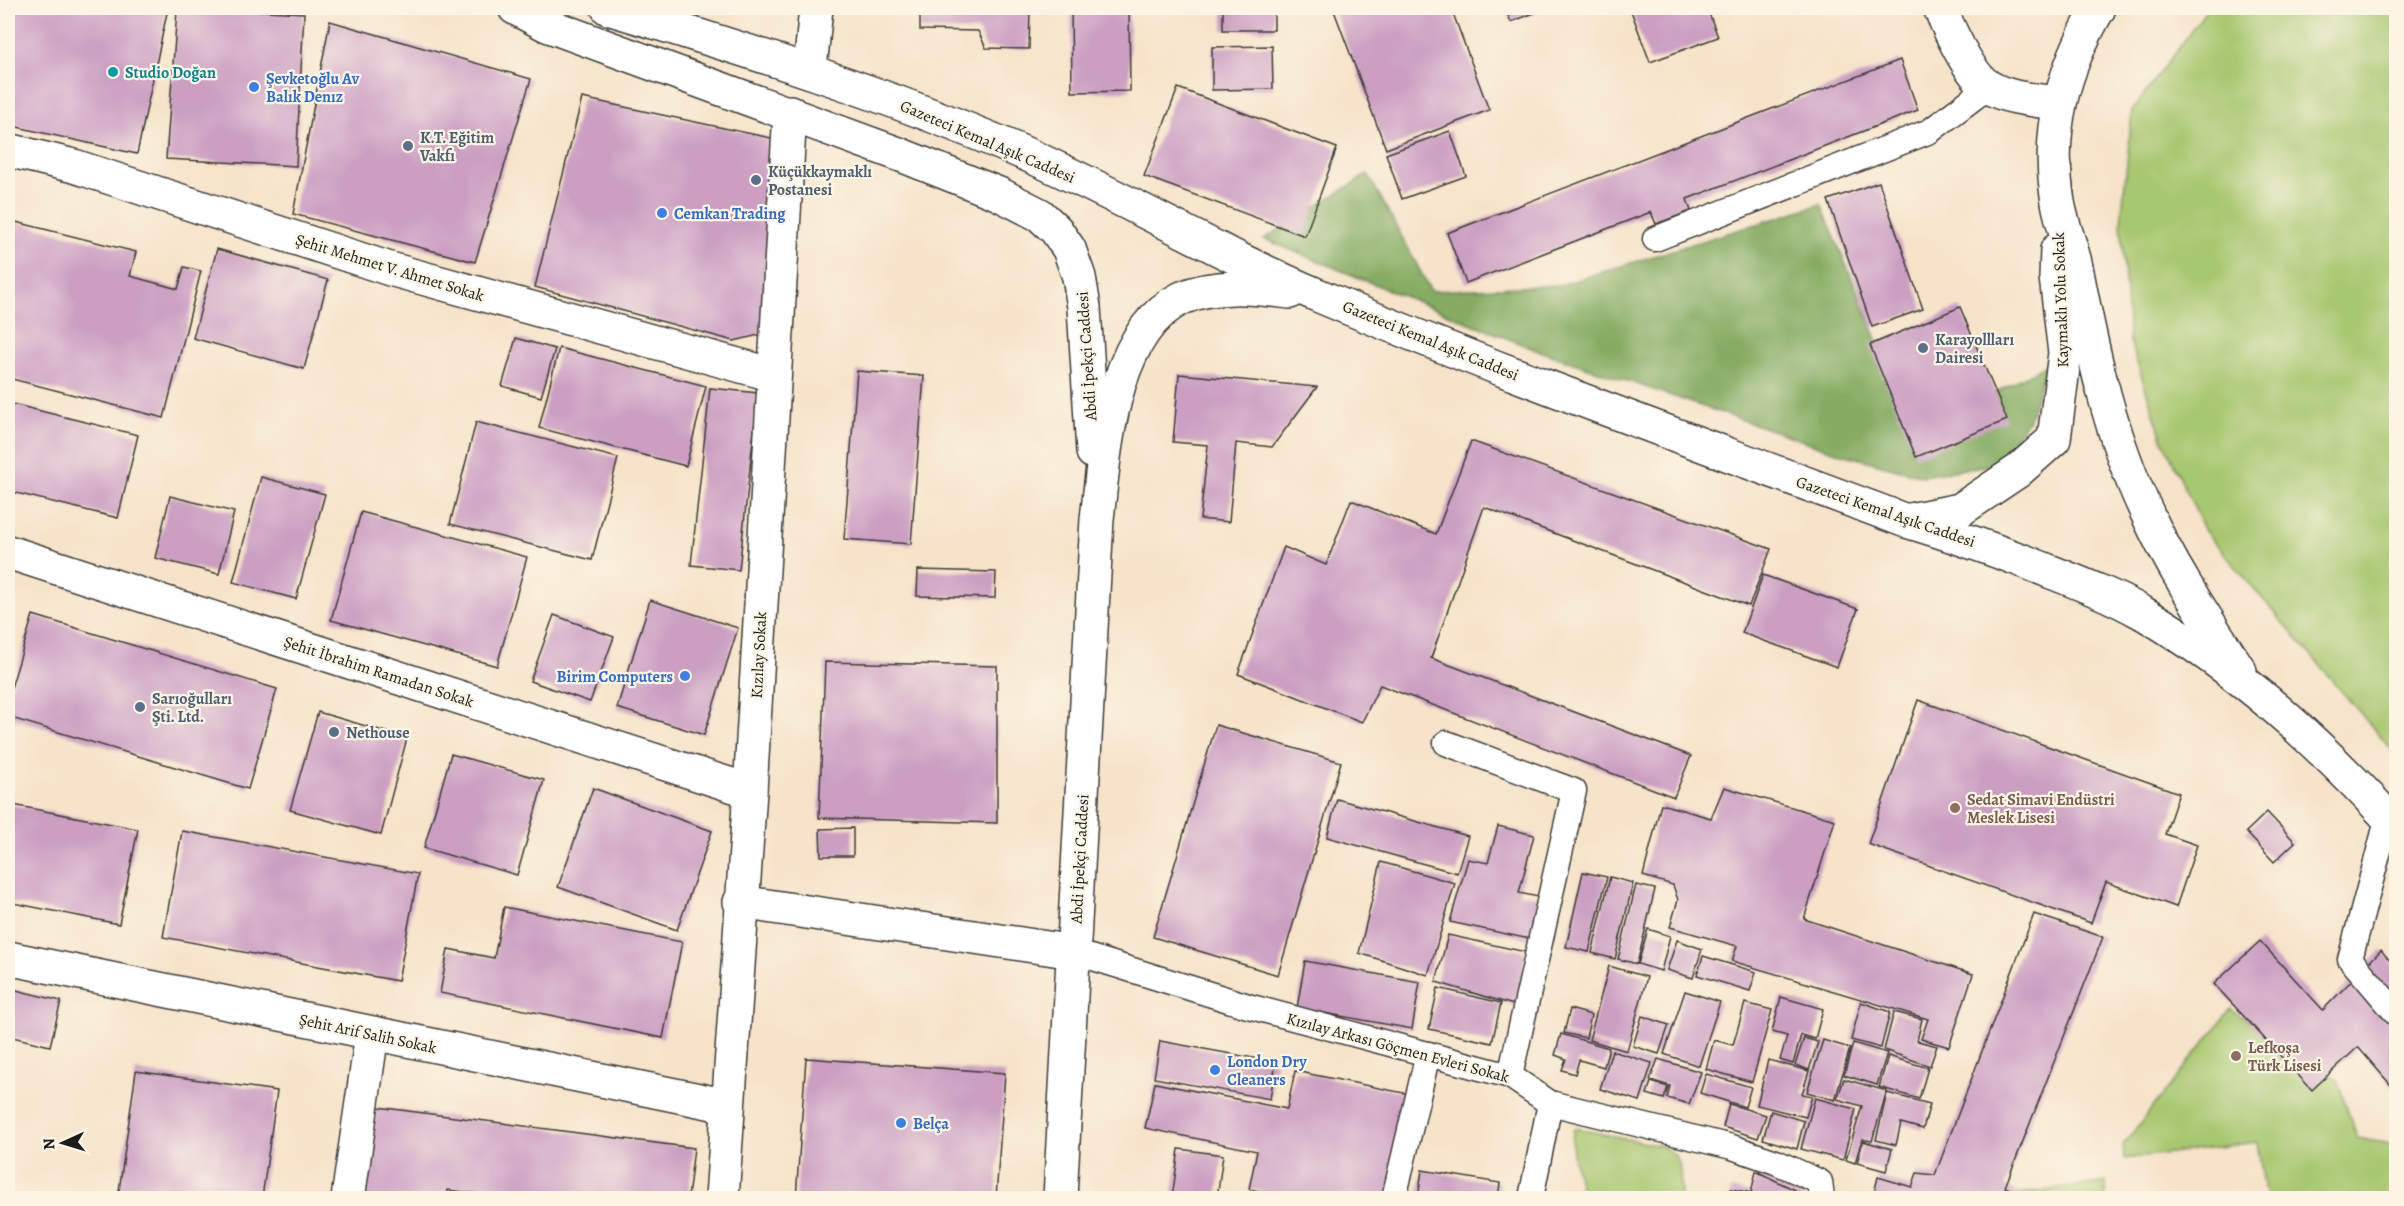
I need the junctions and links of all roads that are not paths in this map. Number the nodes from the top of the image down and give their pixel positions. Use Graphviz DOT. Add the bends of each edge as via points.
graph roads {
  1 [pos="515,8"];
  2 [pos="608,8"];
  3 [pos="816,8"];
  4 [pos="1940,8"];
  5 [pos="2099,8"];
  6 [pos="810,69"];
  7 [pos="1988,87"];
  8 [pos="2058,103"];
  9 [pos="790,112"];
  10 [pos="8,150"];
  11 [pos="2058,203"];
  12 [pos="1654,239"];
  13 [pos="1319,296"];
  14 [pos="774,375"];
  15 [pos="1097,519"];
  16 [pos="1906,520"];
  17 [pos="8,552"];
  18 [pos="2247,683"];
  19 [pos="1446,743"];
  20 [pos="750,792"];
  21 [pos="2392,822"];
  22 [pos="740,902"];
  23 [pos="1074,952"];
  24 [pos="8,958"];
  25 [pos="2397,1013"];
  26 [pos="372,1034"];
  27 [pos="1428,1054"];
  28 [pos="1510,1076"];
  29 [pos="1550,1103"];
  30 [pos="729,1106"];
  31 [pos="1821,1190"];
  32 [pos="348,1198"];
  33 [pos="722,1198"];
  34 [pos="1060,1198"];
  35 [pos="1394,1198"];
  36 [pos="1531,1198"];
  1 -- 9 [label="street" via="547,25"];
  2 -- 6 [label="street, Gazeteci Kemal Aşık Caddesi"];
  3 -- 6 [label="street"];
  4 -- 7 [label="street" via="1957,47"];
  5 -- 8 [label="street" via="2072,59"];
  6 -- 13 [label="street, Gazeteci Kemal Aşık Caddesi" via="1021,152"];
  7 -- 8 [label="street" via="2018,97"];
  7 -- 12 [label="lane" via="1930,131"];
  8 -- 11 [label="street" via="2054,147"];
  9 -- 14 [label="street, Kızılay Sokak"];
  9 -- 15 [label="street, Abdi İpekçi Caddesi" via="999,194 1040,215 1056,230 1069,249 1084,306"];
  10 -- 14 [label="street, Şehit Mehmet V. Ahmet Sokak" via="74,166 390,269"];
  11 -- 16 [label="street, Kaymaklı Yolu Sokak" via="2056,277 2065,353 2054,439 2018,471 1960,510"];
  11 -- 18 [label="street, Kaymaklı Yolu Sokak" via="2073,251 2099,378 2120,446 2148,515 2187,589"];
  13 -- 15 [label="street, Abdi İpekçi Caddesi" via="1247,286 1184,297 1162,310 1146,326 1132,351 1108,428"];
  13 -- 16 [label="street, Gazeteci Kemal Aşık Caddesi" via="1486,363"];
  14 -- 20 [label="street, Kızılay Sokak"];
  15 -- 23 [label="street, Abdi İpekçi Caddesi"];
  16 -- 18 [label="street, Gazeteci Kemal Aşık Caddesi" via="1968,539 2081,583 2143,613"];
  17 -- 20 [label="street, Şehit İbrahim Ramadan Sokak"];
  18 -- 21 [label="street" via="2302,729"];
  19 -- 28 [label="lane" via="1574,791"];
  20 -- 22 [label="street, Kızılay Sokak"];
  21 -- 25 [label="lane" via="2350,959"];
  22 -- 23 [label="street"];
  22 -- 30 [label="street, Kızılay Sokak"];
  23 -- 27 [label="lane, Kızılay Arkası Göçmen Evleri Sokak" via="1248,1006"];
  23 -- 34 [label="street, Abdi İpekçi Caddesi"];
  24 -- 26 [label="street, Şehit Arif Salih Sokak"];
  26 -- 30 [label="street, Şehit Arif Salih Sokak"];
  26 -- 32 [label="street"];
  27 -- 28 [label="lane, Kızılay Arkası Göçmen Evleri Sokak"];
  27 -- 35 [label="lane"];
  28 -- 29 [label="lane, Kızılay Arkası Göçmen Evleri Sokak"];
  29 -- 31 [label="lane, Kızılay Arkası Göçmen Evleri Sokak" via="1732,1147 1776,1162"];
  29 -- 36 [label="lane"];
  30 -- 33 [label="street, Kızılay Sokak"];
}
